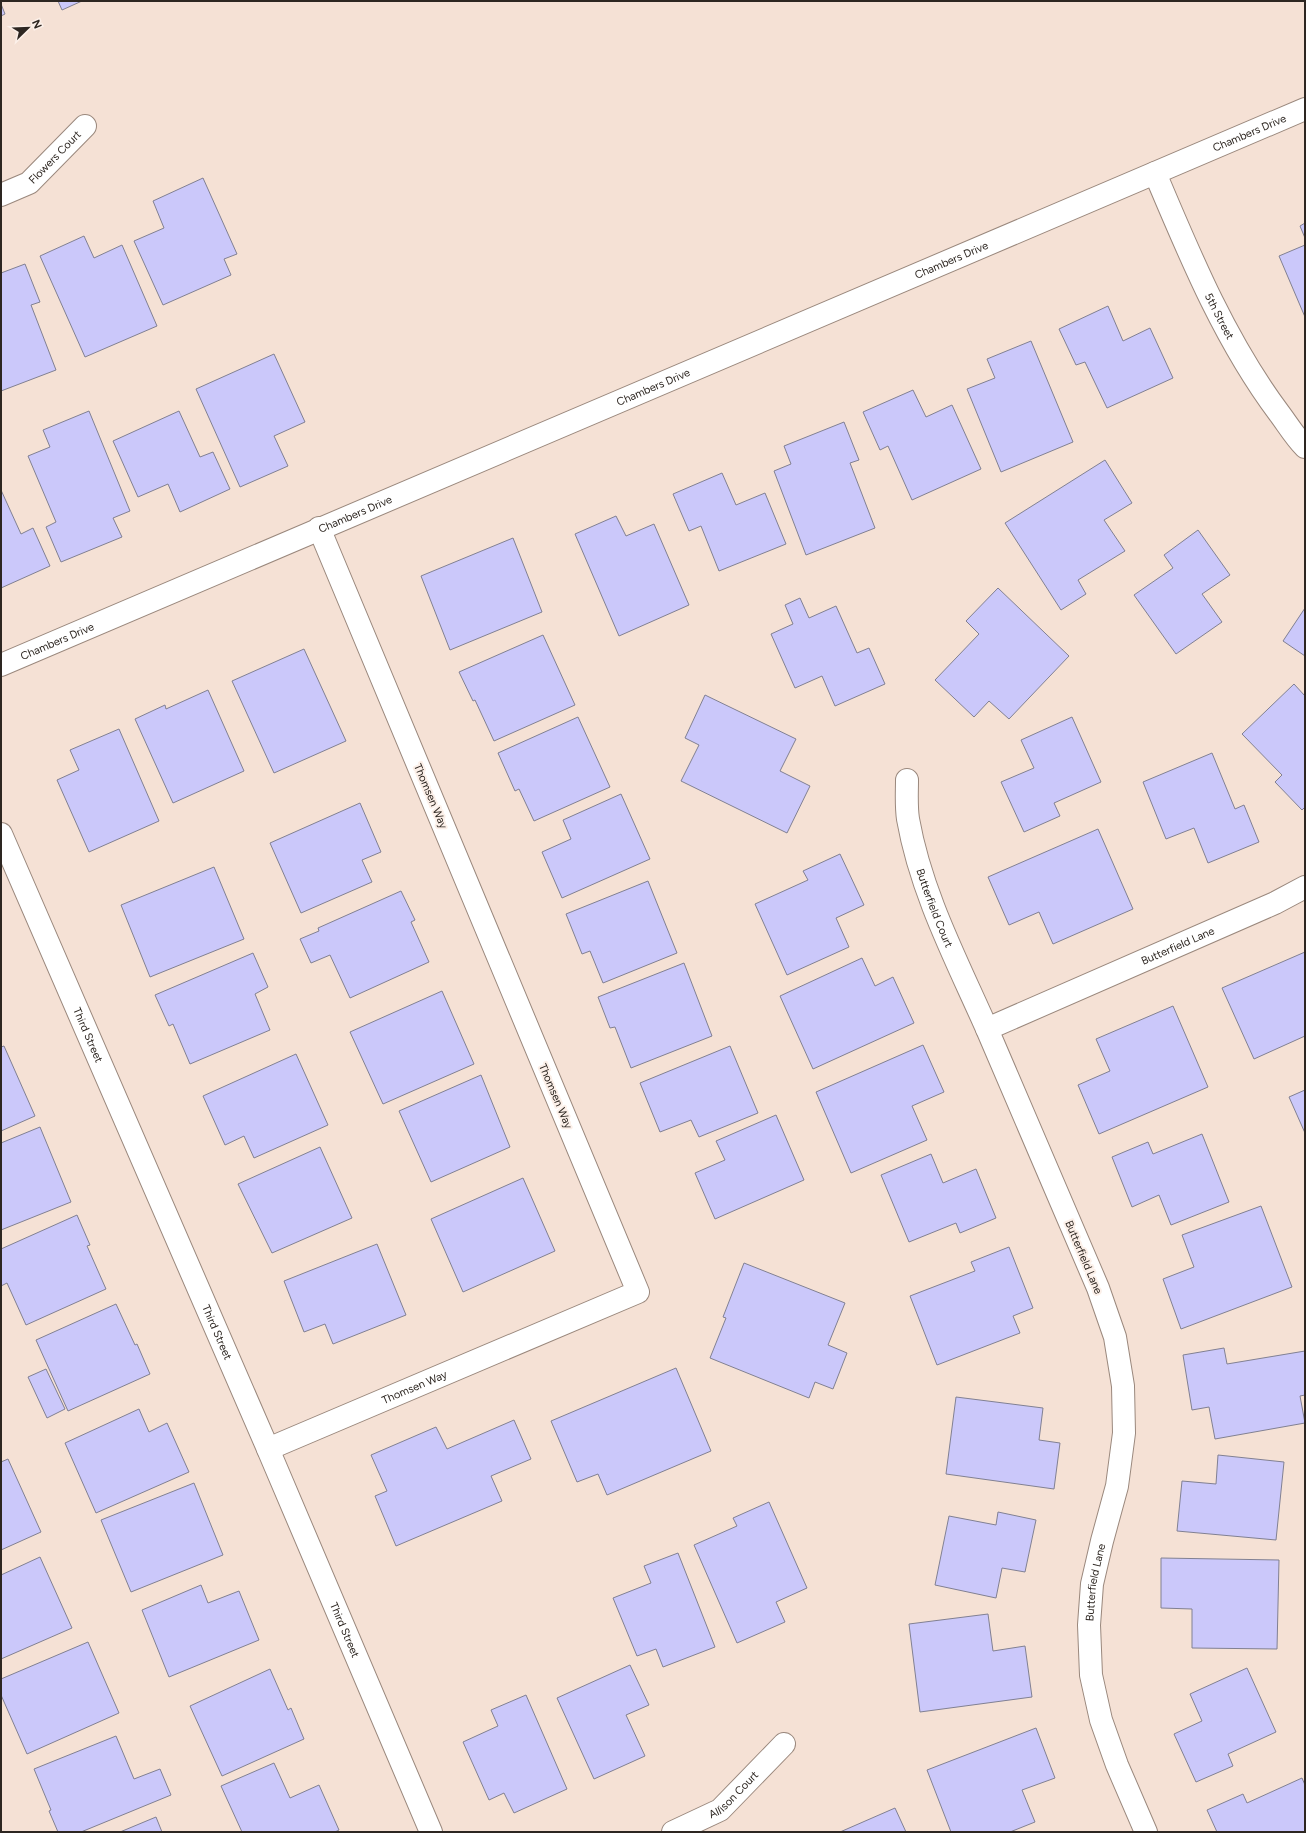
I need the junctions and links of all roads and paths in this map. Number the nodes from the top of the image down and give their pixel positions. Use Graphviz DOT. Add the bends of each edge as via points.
graph roads {
  1 [pos="1305,109"];
  2 [pos="85,126"];
  3 [pos="1155,173"];
  4 [pos="1,195"];
  5 [pos="1305,447"];
  6 [pos="319,528"];
  7 [pos="1,665"];
  8 [pos="907,780"];
  9 [pos="1,834"];
  10 [pos="1305,887"];
  11 [pos="986,1029"];
  12 [pos="268,1449"];
  13 [pos="784,1744"];
  14 [pos="431,1832"];
  15 [pos="673,1832"];
  16 [pos="1146,1832"];
  1 -- 3 [label="street, Chambers Drive"];
  2 -- 4 [label="street, Flowers Court" via="29,183"];
  3 -- 5 [label="street, 5th Street" via="1216,310 1258,385"];
  3 -- 6 [label="street, Chambers Drive"];
  6 -- 7 [label="street, Chambers Drive"];
  6 -- 12 [label="street, Thomsen Way" via="638,1292"];
  8 -- 11 [label="street, Butterfield Court" via="908,817 916,855 930,896"];
  9 -- 12 [label="street, Third Street"];
  10 -- 11 [label="street, Butterfield Lane" via="1268,906"];
  11 -- 16 [label="street, Butterfield Lane" via="1098,1288 1115,1337 1123,1386 1124,1433 1117,1486 1092,1584 1089,1625 1091,1675 1101,1720"];
  12 -- 14 [label="street, Third Street"];
  13 -- 15 [label="street, Allison Court" via="720,1810"];
}
